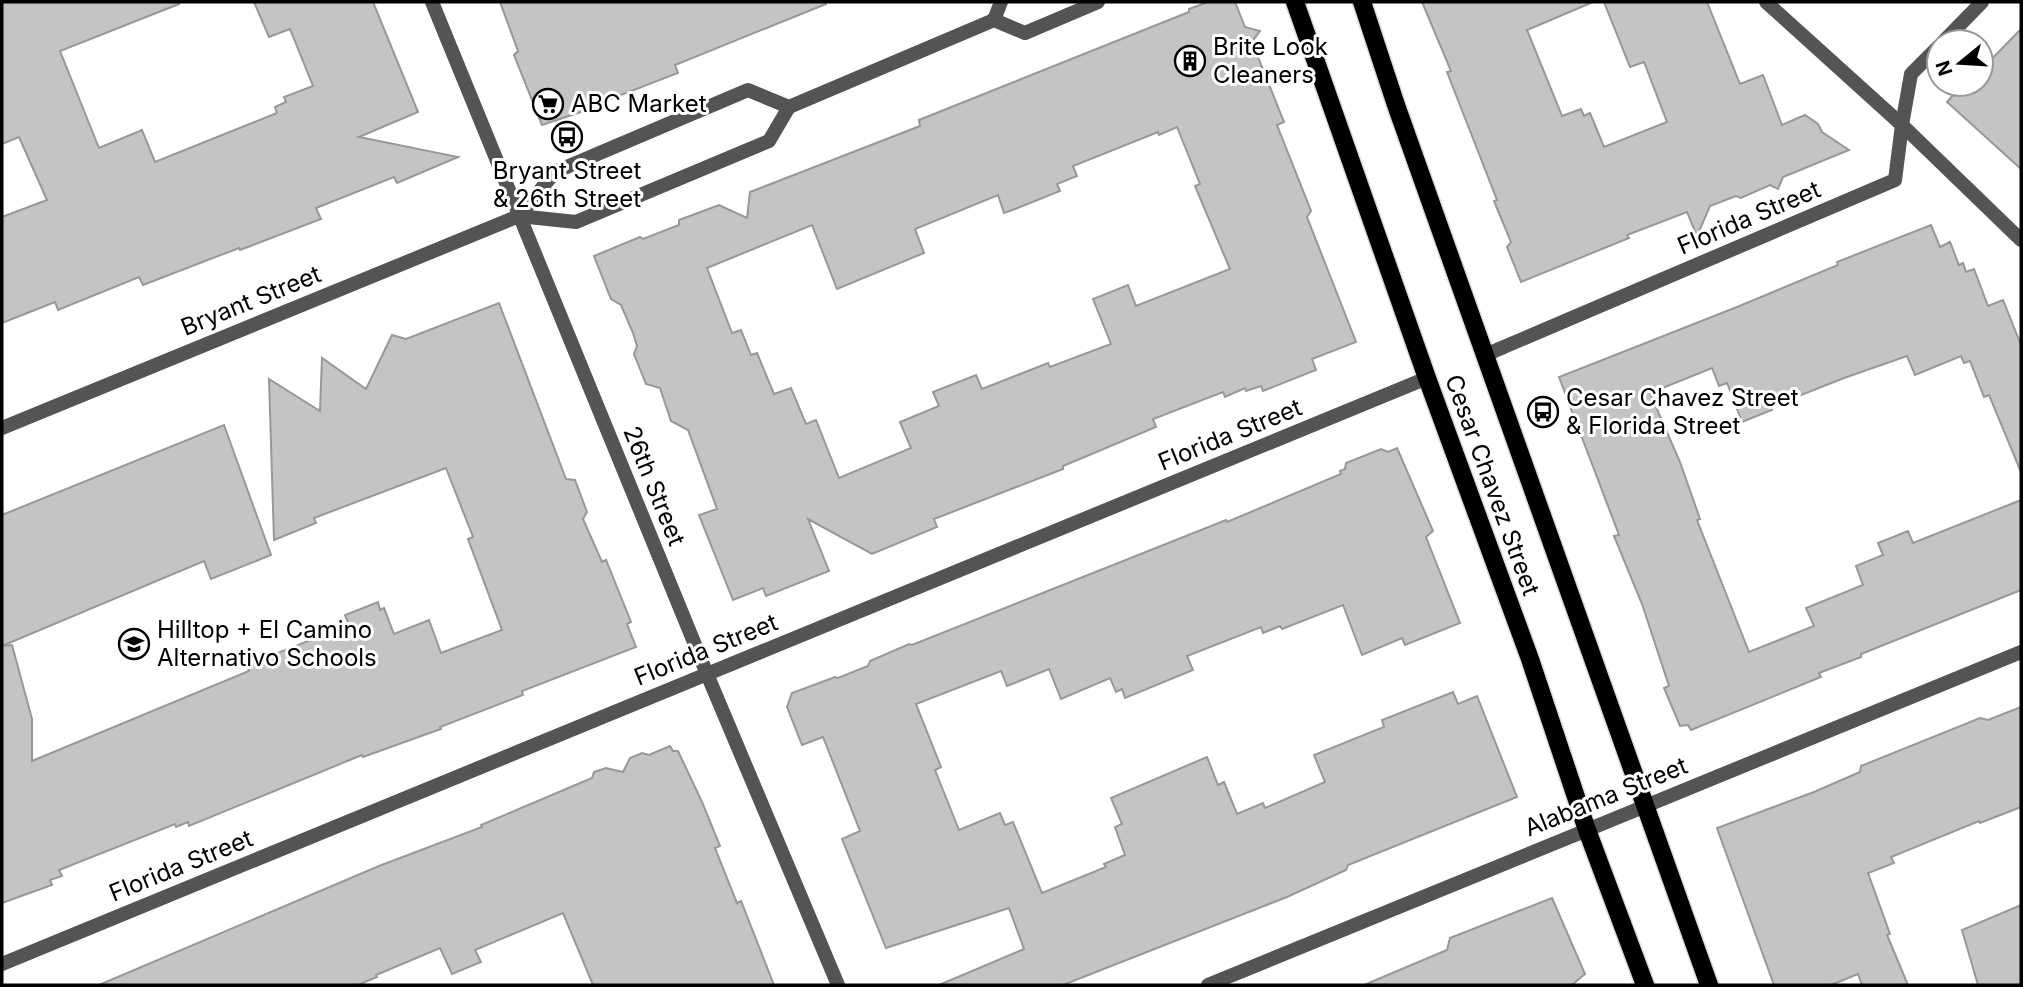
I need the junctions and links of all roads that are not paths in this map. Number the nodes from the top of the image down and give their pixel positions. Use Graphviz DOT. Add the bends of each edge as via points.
graph roads {
  1 [pos="432,2"];
  2 [pos="1001,2"];
  3 [pos="1098,2"];
  4 [pos="1295,2"];
  5 [pos="1362,2"];
  6 [pos="1766,2"];
  7 [pos="1982,2"];
  8 [pos="994,20"];
  9 [pos="1957,28"];
  10 [pos="1925,60"];
  11 [pos="789,107"];
  12 [pos="1902,125"];
  13 [pos="519,216"];
  14 [pos="2021,240"];
  15 [pos="1485,355"];
  16 [pos="1427,378"];
  17 [pos="2,428"];
  18 [pos="2021,652"];
  19 [pos="707,674"];
  20 [pos="1645,806"];
  21 [pos="1587,830"];
  22 [pos="2,964"];
  23 [pos="838,985"];
  24 [pos="1208,985"];
  25 [pos="1645,985"];
  26 [pos="1709,985"];
  1 -- 13 [label="street, 26th Street"];
  2 -- 8 [label="street"];
  3 -- 8 [label="street" via="1025,33"];
  4 -- 16 [label="main road, Cesar Chavez Street"];
  5 -- 15 [label="main road, Cesar Chavez Street"];
  6 -- 12 [label="street"];
  7 -- 9 [label="street"];
  8 -- 11 [label="street"];
  10 -- 12 [label="street, Florida Street" via="1911,74"];
  11 -- 13 [label="street, Bryant Street" via="769,141 576,222"];
  11 -- 13 [label="street, Bryant Street" via="748,90 555,173"];
  12 -- 14 [label="street"];
  12 -- 15 [label="street, Florida Street" via="1895,180"];
  13 -- 17 [label="street, Bryant Street"];
  13 -- 19 [label="street, 26th Street"];
  15 -- 20 [label="main road, Cesar Chavez Street"];
  16 -- 19 [label="street, Florida Street"];
  16 -- 21 [label="main road, Cesar Chavez Street"];
  18 -- 20 [label="street, Alabama Street"];
  19 -- 22 [label="street, Florida Street"];
  19 -- 23 [label="street, 26th Street"];
  20 -- 21 [label="street, Alabama Street"];
  20 -- 26 [label="main road, Cesar Chavez Street"];
  21 -- 24 [label="street, Alabama Street"];
  21 -- 25 [label="main road, Cesar Chavez Street"];
}
